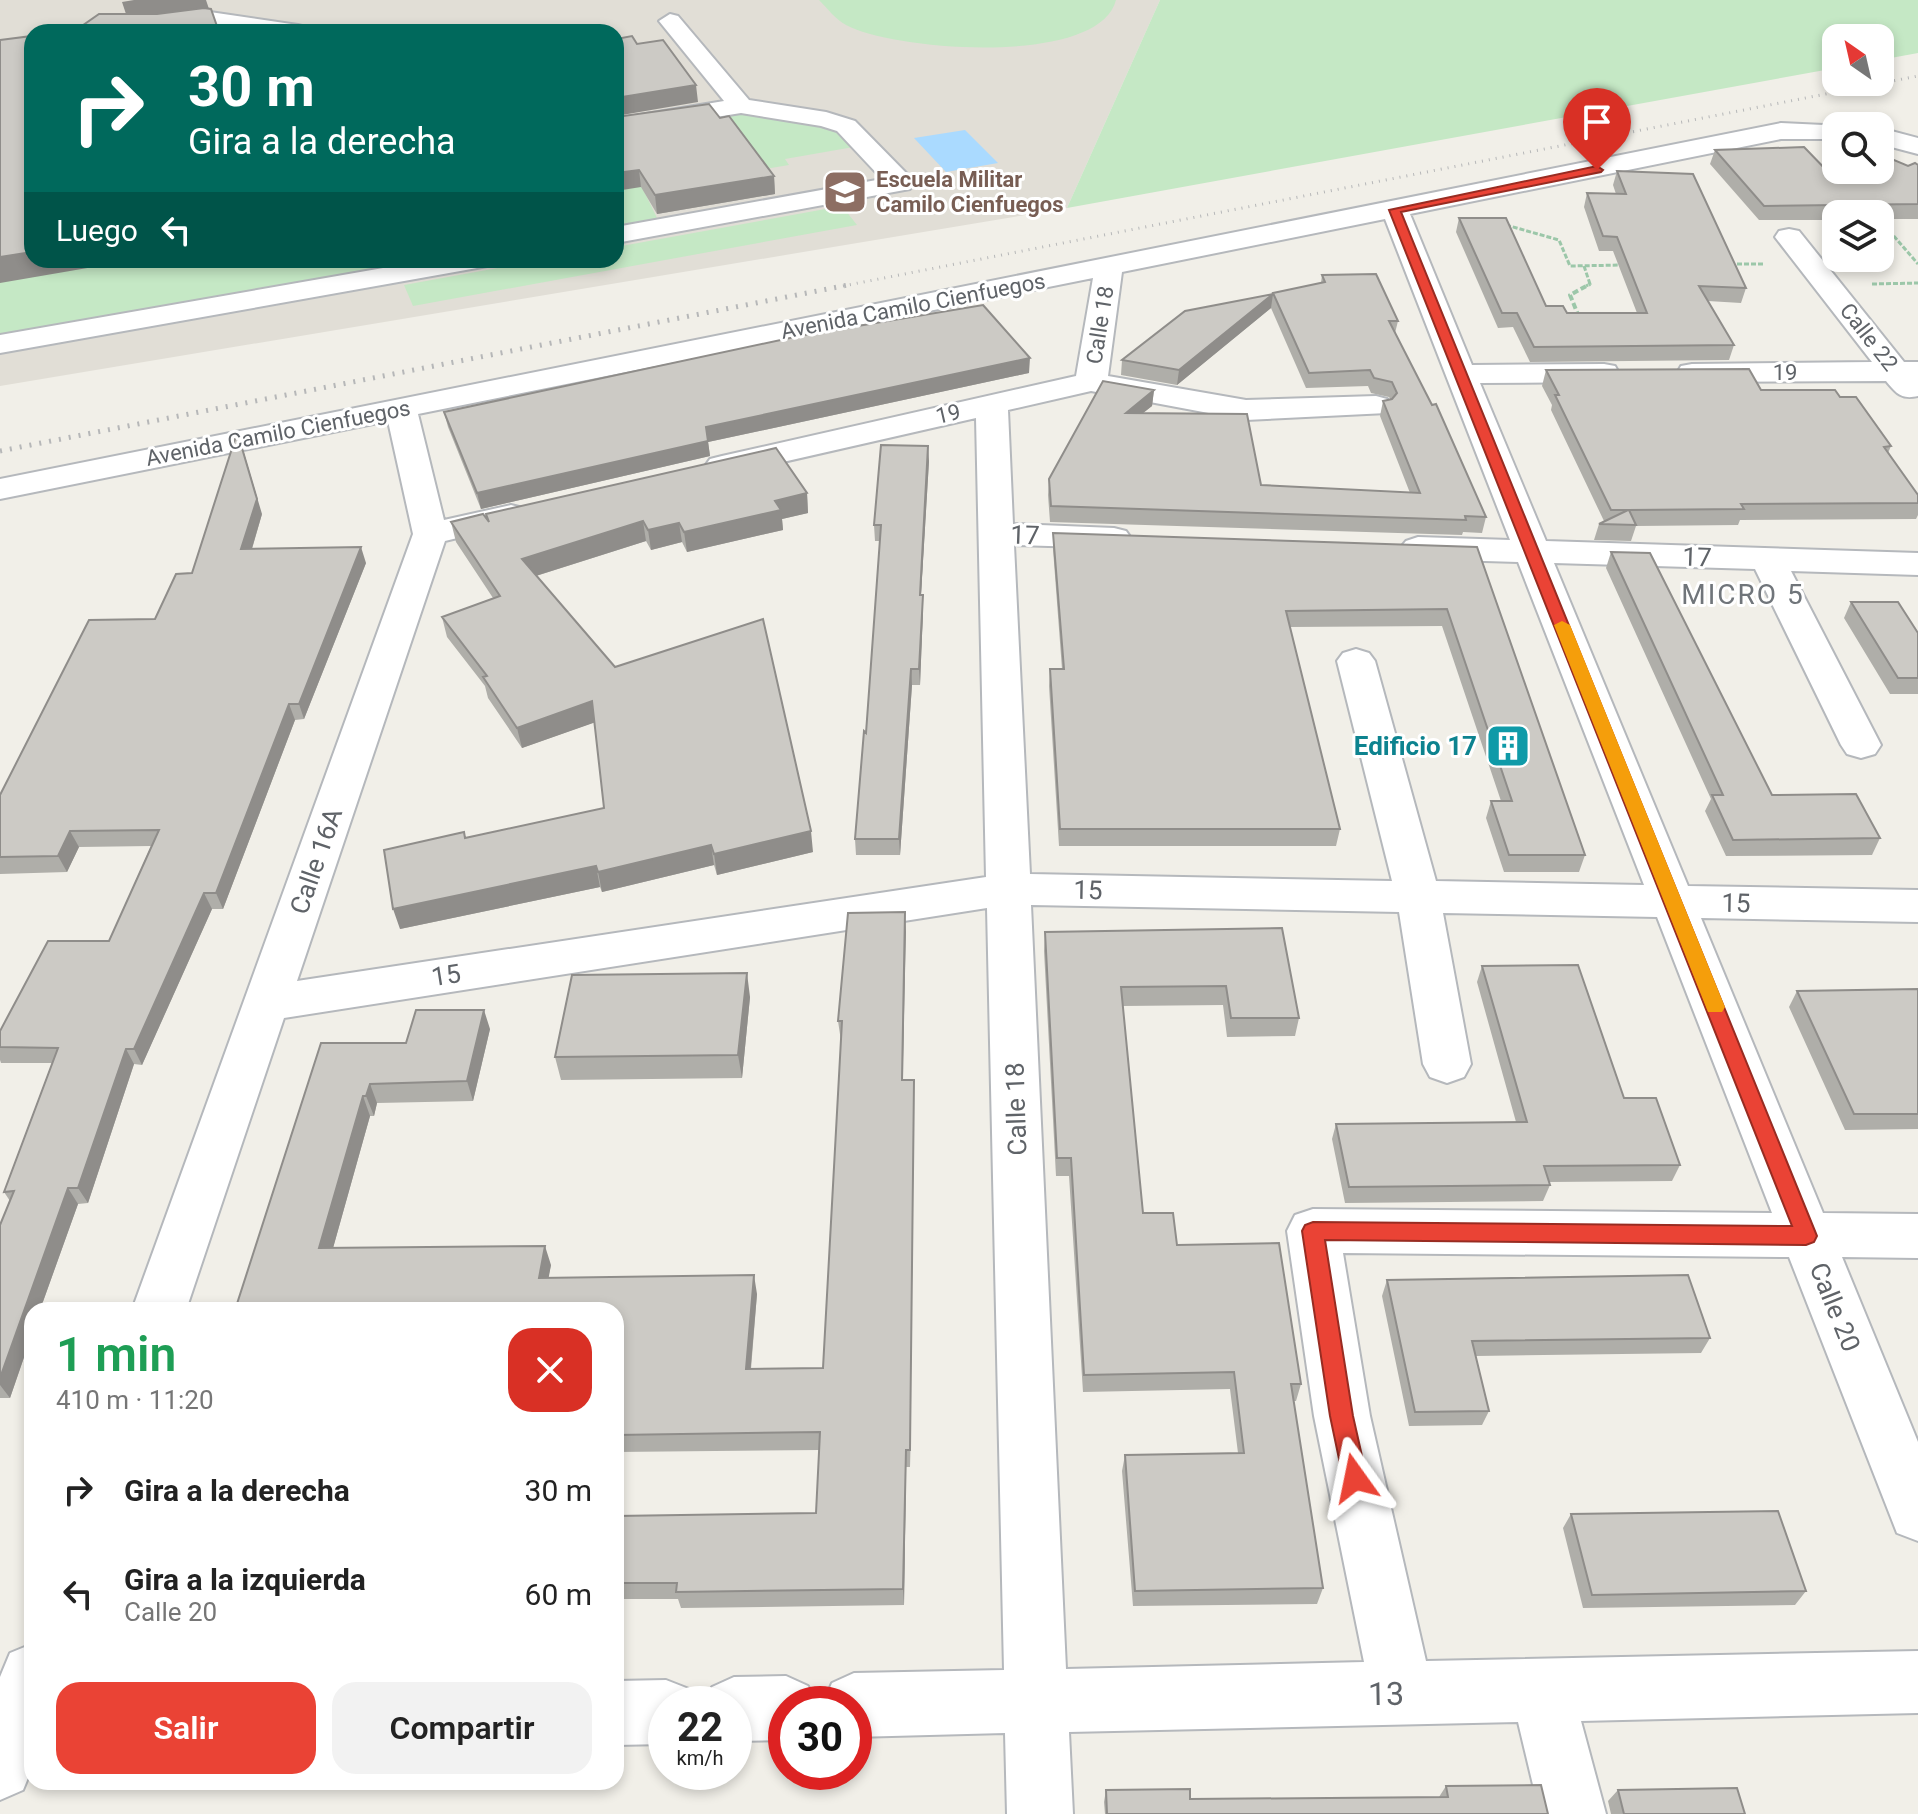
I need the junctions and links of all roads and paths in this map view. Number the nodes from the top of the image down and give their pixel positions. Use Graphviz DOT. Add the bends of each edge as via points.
graph roads {
  1 [pos="670,21"];
  2 [pos="173,24"];
  3 [pos="244,24"];
  4 [pos="741,106"];
  5 [pos="624,125"];
  6 [pos="1822,131"];
  7 [pos="1894,140"];
  8 [pos="1918,146"];
  9 [pos="1395,210"];
  10 [pos="1502,224"];
  11 [pos="624,234"];
  12 [pos="1789,237"];
  13 [pos="1894,237"];
  14 [pos="1811,263"];
  15 [pos="1720,264"];
  16 [pos="1918,264"];
  17 [pos="1629,265"];
  18 [pos="1583,266"];
  19 [pos="1109,267"];
  20 [pos="432,268"];
  21 [pos="0,344"];
  22 [pos="1907,371"];
  23 [pos="1602,373"];
  24 [pos="1461,374"];
  25 [pos="1091,382"];
  26 [pos="1918,400"];
  27 [pos="992,403"];
  28 [pos="1376,406"];
  29 [pos="401,408"];
  30 [pos="688,474"];
  31 [pos="0,489"];
  32 [pos="536,509"];
  33 [pos="430,534"];
  34 [pos="996,534"];
  35 [pos="1154,540"];
  36 [pos="1391,547"];
  37 [pos="1533,552"];
  38 [pos="1768,560"];
  39 [pos="1918,564"];
  40 [pos="1356,661"];
  41 [pos="1861,745"];
  42 [pos="1008,889"];
  43 [pos="1418,897"];
  44 [pos="1673,902"];
  45 [pos="1918,906"];
  46 [pos="266,1003"];
  47 [pos="1447,1064"];
  48 [pos="1806,1236"];
  49 [pos="1918,1236"];
  50 [pos="162,1302"];
  51 [pos="1918,1513"];
  52 [pos="1918,1682"];
  53 [pos="1541,1689"];
  54 [pos="1402,1694"];
  55 [pos="1037,1699"];
  56 [pos="872,1704"];
  57 [pos="24,1706"];
  58 [pos="648,1712"];
  59 [pos="624,1713"];
  60 [pos="14,1745"];
  61 [pos="1040,1814"];
  62 [pos="1573,1814"];
  1 -- 4 [label="street"];
  2 -- 3 [label="street" via="210,19"];
  4 -- 5 [label="street"];
  4 -- 11 [label="street" via="846,126 901,183"];
  6 -- 9 [label="street, Avenida Camilo Cienfuegos" via="1781,131"];
  7 -- 8 [label="street"];
  9 -- 19 [label="street, Avenida Camilo Cienfuegos"];
  9 -- 24 [label="street, Calle 20"];
  10 -- 18 [label="path" via="1559,240 1570,266"];
  12 -- 14 [label="street, Calle 22"];
  13 -- 16 [label="path"];
  14 -- 15 [label="path"];
  14 -- 22 [label="street, Calle 22"];
  17 -- 18 [label="path"];
  18 -- 23 [label="path" via="1590,284 1570,295"];
  19 -- 25 [label="street, Calle 18"];
  19 -- 29 [label="street, Avenida Camilo Cienfuegos"];
  20 -- 21 [label="street"];
  22 -- 23 [label="street, 19"];
  22 -- 26 [label="street, Calle 22"];
  23 -- 24 [label="street, 19"];
  24 -- 37 [label="street, Calle 20"];
  25 -- 27 [label="street, 19"];
  25 -- 28 [label="street, 19" via="1246,410"];
  27 -- 30 [label="street, 19"];
  27 -- 34 [label="street, Calle 18"];
  29 -- 31 [label="street, Avenida Camilo Cienfuegos"];
  29 -- 33 [label="street"];
  32 -- 33 [label="street"];
  33 -- 46 [label="street, Calle 16A"];
  34 -- 35 [label="street, 17"];
  34 -- 42 [label="street, Calle 18"];
  36 -- 37 [label="street, 17"];
  37 -- 38 [label="street, 17"];
  37 -- 44 [label="street, Calle 20"];
  38 -- 39 [label="street, 17"];
  38 -- 41 [label="street"];
  40 -- 43 [label="street"];
  42 -- 43 [label="street, 15"];
  42 -- 46 [label="street, 15"];
  42 -- 55 [label="street, Calle 18"];
  43 -- 44 [label="street, 15"];
  43 -- 47 [label="street"];
  44 -- 45 [label="street, 15"];
  44 -- 48 [label="street, Calle 20"];
  46 -- 50 [label="street, Calle 16A"];
  48 -- 49 [label="street"];
  48 -- 51 [label="street, Calle 20"];
  48 -- 54 [label="street" via="1313,1231 1342,1416"];
  52 -- 53 [label="street, 13"];
  53 -- 54 [label="street, 13"];
  53 -- 62 [label="street"];
  54 -- 55 [label="street, 13"];
  55 -- 56 [label="street, 13"];
  55 -- 61 [label="street, Calle 18"];
  57 -- 60 [label="street"];
  58 -- 59 [label="street"];
}
